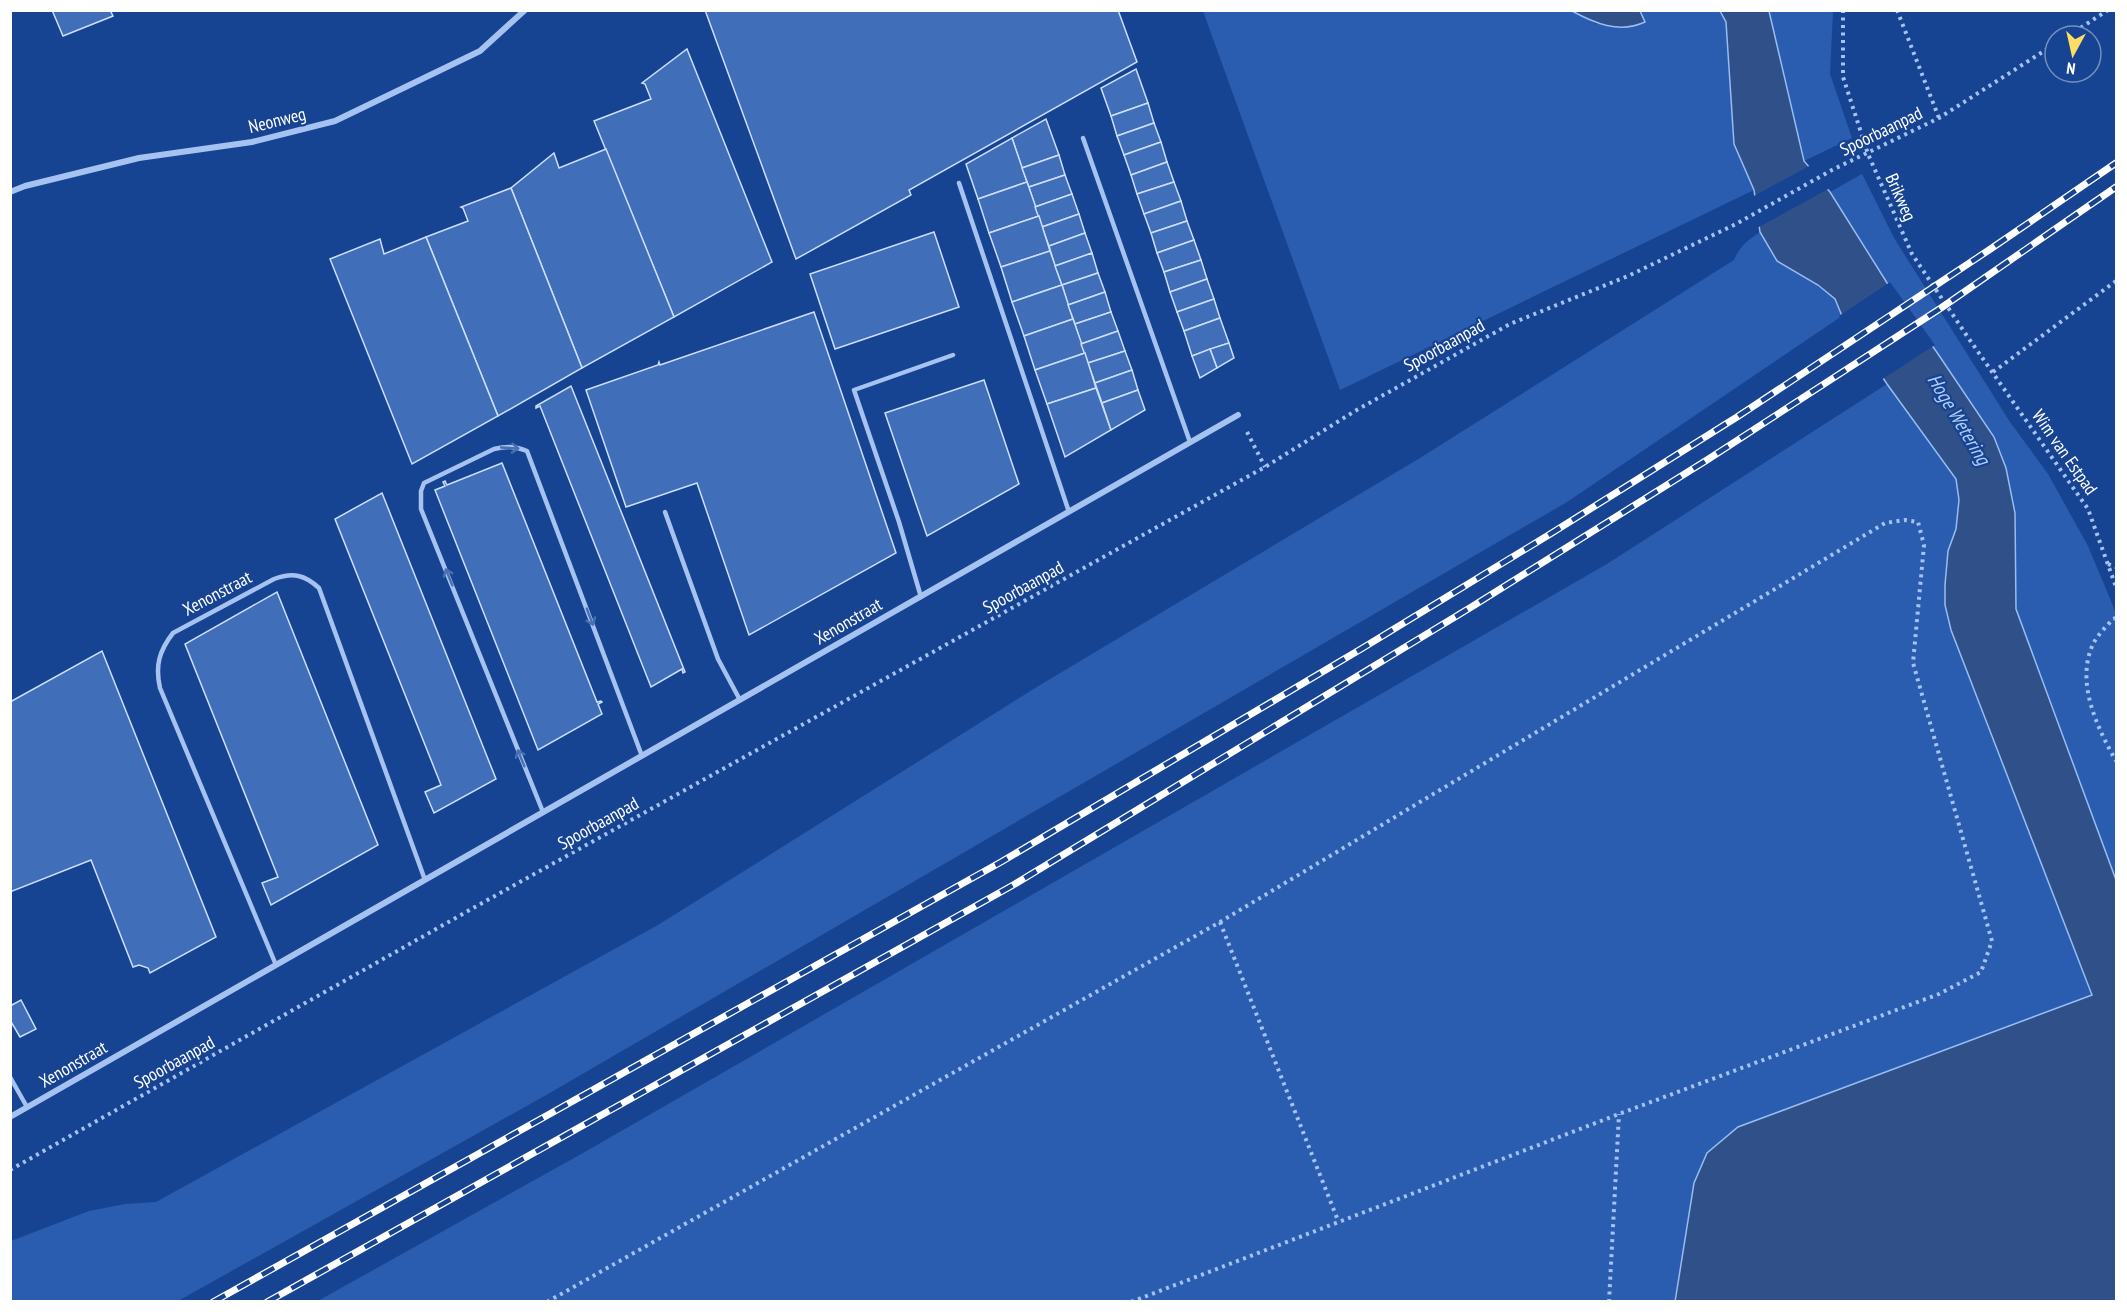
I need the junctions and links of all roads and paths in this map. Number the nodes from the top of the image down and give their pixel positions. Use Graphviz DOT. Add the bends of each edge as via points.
graph roads {
  1 [pos="525,10"];
  2 [pos="1843,10"];
  3 [pos="1897,10"];
  4 [pos="2108,10"];
  5 [pos="2086,24"];
  6 [pos="2043,52"];
  7 [pos="1939,118"];
  8 [pos="1083,138"];
  9 [pos="1868,154"];
  10 [pos="959,183"];
  11 [pos="10,192"];
  12 [pos="2116,281"];
  13 [pos="953,355"];
  14 [pos="1993,372"];
  15 [pos="1238,415"];
  16 [pos="1190,442"];
  17 [pos="1265,467"];
  18 [pos="665,512"];
  19 [pos="1069,512"];
  20 [pos="2108,564"];
  21 [pos="2116,567"];
  22 [pos="2116,587"];
  23 [pos="921,597"];
  24 [pos="2116,618"];
  25 [pos="740,700"];
  26 [pos="642,756"];
  27 [pos="2116,761"];
  28 [pos="543,813"];
  29 [pos="425,880"];
  30 [pos="1220,922"];
  31 [pos="276,965"];
  32 [pos="10,1077"];
  33 [pos="27,1107"];
  34 [pos="1619,1114"];
  35 [pos="10,1117"];
  36 [pos="10,1170"];
  37 [pos="1337,1218"];
  38 [pos="547,1302"];
  39 [pos="1131,1302"];
  40 [pos="1609,1302"];
  1 -- 11 [label="street, Neonweg" via="480,51 335,121 252,142 139,158"];
  2 -- 9 [label="path, Brikweg" via="1843,77"];
  3 -- 7 [label="path"];
  4 -- 5 [label="path"];
  6 -- 7 [label="path, Spoorbaanpad"];
  7 -- 9 [label="path, Spoorbaanpad"];
  8 -- 16 [label="lane"];
  9 -- 14 [label="path, Brikweg" via="1912,254"];
  9 -- 17 [label="path, Spoorbaanpad" via="1628,276 1510,324"];
  10 -- 19 [label="lane"];
  12 -- 14 [label="path"];
  13 -- 23 [label="lane" via="854,390"];
  14 -- 20 [label="path, Wim van Estpad" via="2088,509"];
  15 -- 16 [label="street, Xenonstraat"];
  15 -- 17 [label="path"];
  16 -- 19 [label="street, Xenonstraat"];
  17 -- 36 [label="path, Spoorbaanpad"];
  18 -- 25 [label="lane" via="718,659"];
  19 -- 23 [label="street, Xenonstraat"];
  20 -- 21 [label="path"];
  20 -- 22 [label="path, Wim van Estpad"];
  23 -- 25 [label="street, Xenonstraat"];
  24 -- 27 [label="path" via="2099,634 2086,669 2096,719"];
  25 -- 26 [label="street, Xenonstraat"];
  26 -- 28 [label="street, Xenonstraat"];
  28 -- 26 [label="lane, one-way" via="421,509 419,500 424,483 494,449 505,446 527,451"];
  28 -- 29 [label="street, Xenonstraat"];
  29 -- 31 [label="street, Xenonstraat"];
  29 -- 31 [label="lane, Xenonstraat" via="320,588 310,579 286,575 173,633 158,659 160,688"];
  30 -- 34 [label="path" via="1885,523 1918,522 1924,544 1913,663 1992,941 1981,972 1940,994"];
  30 -- 37 [label="path"];
  30 -- 38 [label="path"];
  31 -- 33 [label="street, Xenonstraat"];
  32 -- 33 [label="lane"];
  33 -- 35 [label="street, Xenonstraat"];
  34 -- 39 [label="path"];
  34 -- 40 [label="path"];
}
